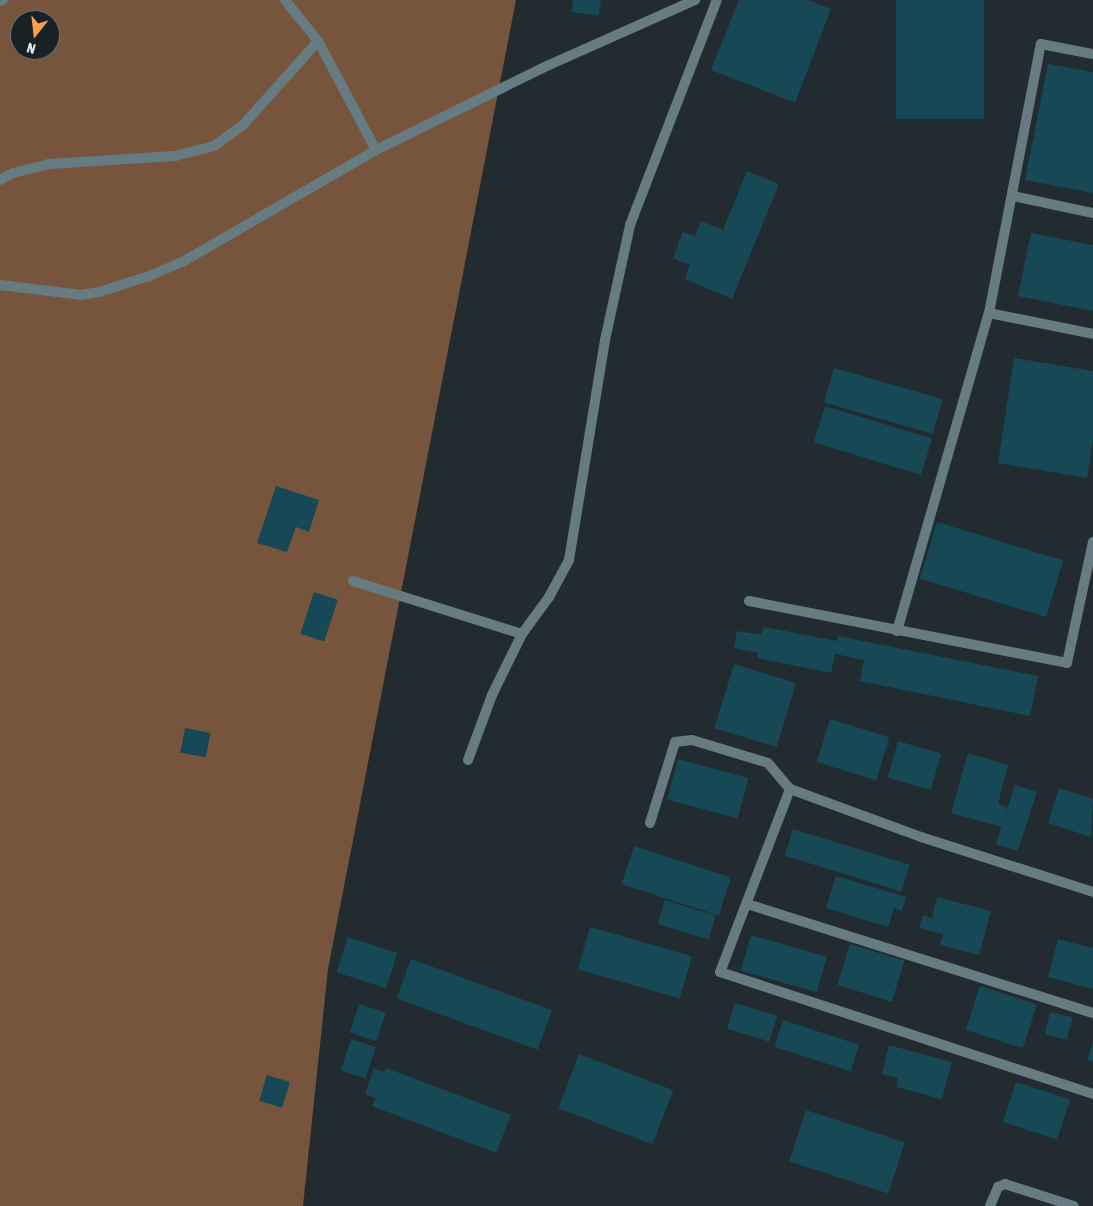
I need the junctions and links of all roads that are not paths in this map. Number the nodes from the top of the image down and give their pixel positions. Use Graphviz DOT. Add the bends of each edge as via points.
graph roads {
  1 [pos="285,0"];
  2 [pos="695,0"];
  3 [pos="717,0"];
  4 [pos="318,41"];
  5 [pos="1093,54"];
  6 [pos="376,150"];
  7 [pos="0,180"];
  8 [pos="1012,196"];
  9 [pos="1093,212"];
  10 [pos="0,285"];
  11 [pos="989,313"];
  12 [pos="1093,334"];
  13 [pos="1093,542"];
  14 [pos="353,581"];
  15 [pos="749,601"];
  16 [pos="897,631"];
  17 [pos="522,634"];
  18 [pos="468,760"];
  19 [pos="790,789"];
  20 [pos="650,823"];
  21 [pos="1093,892"];
  22 [pos="747,904"];
  23 [pos="1093,1013"];
  24 [pos="1093,1094"];
  25 [pos="990,1206"];
  26 [pos="1074,1206"];
  1 -- 4 [label="street"];
  2 -- 6 [label="street" via="549,65"];
  3 -- 17 [label="street" via="630,225 605,340 569,560 549,597"];
  4 -- 6 [label="street"];
  4 -- 7 [label="street" via="243,125 214,146 176,156 49,164 13,173"];
  5 -- 8 [label="street" via="1041,44"];
  6 -- 10 [label="street" via="184,261 122,286 81,295"];
  8 -- 9 [label="street"];
  8 -- 11 [label="street"];
  11 -- 12 [label="street"];
  11 -- 16 [label="street"];
  13 -- 16 [label="street" via="1067,663"];
  14 -- 17 [label="street"];
  15 -- 16 [label="street"];
  17 -- 18 [label="street" via="492,695"];
  19 -- 20 [label="street" via="777,771 763,761 692,740 680,740 672,746"];
  19 -- 21 [label="street" via="922,837"];
  19 -- 22 [label="street"];
  22 -- 23 [label="street"];
  22 -- 24 [label="street" via="720,972"];
  25 -- 26 [label="street" via="998,1187 1005,1184"];
}
